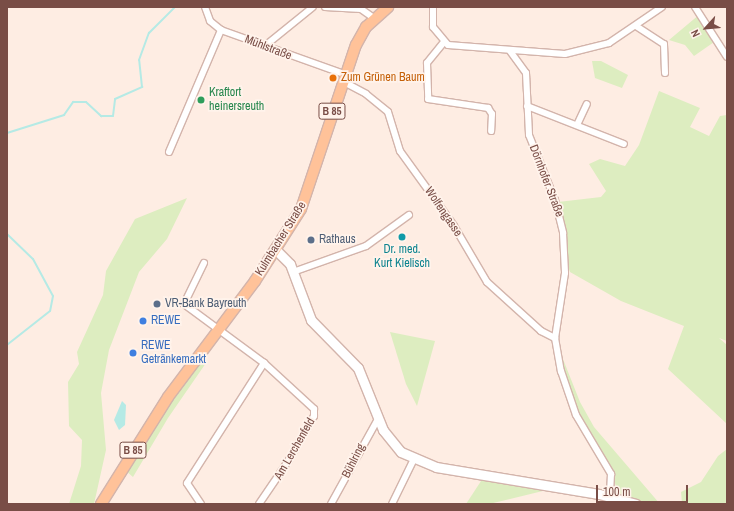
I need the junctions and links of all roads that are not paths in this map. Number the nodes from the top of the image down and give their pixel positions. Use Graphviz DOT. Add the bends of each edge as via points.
graph roads {
  1 [pos="205,7"];
  2 [pos="313,7"];
  3 [pos="325,7"];
  4 [pos="388,7"];
  5 [pos="426,7"];
  6 [pos="433,7"];
  7 [pos="662,7"];
  8 [pos="695,7"];
  9 [pos="361,8"];
  10 [pos="431,17"];
  11 [pos="374,18"];
  12 [pos="636,26"];
  13 [pos="221,30"];
  14 [pos="444,42"];
  15 [pos="266,45"];
  16 [pos="510,51"];
  17 [pos="727,56"];
  18 [pos="665,73"];
  19 [pos="343,77"];
  20 [pos="587,104"];
  21 [pos="527,106"];
  22 [pos="578,126"];
  23 [pos="491,131"];
  24 [pos="624,144"];
  25 [pos="169,152"];
  26 [pos="409,215"];
  27 [pos="276,250"];
  28 [pos="204,263"];
  29 [pos="293,272"];
  30 [pos="220,329"];
  31 [pos="555,338"];
  32 [pos="264,363"];
  33 [pos="378,419"];
  34 [pos="413,461"];
  35 [pos="610,496"];
  36 [pos="101,504"];
  37 [pos="202,504"];
  38 [pos="259,504"];
  39 [pos="331,504"];
  40 [pos="392,504"];
  41 [pos="636,504"];
  1 -- 13 [label="street, Mühlstraße" via="210,21"];
  2 -- 15 [label="street"];
  3 -- 9 [label="street"];
  4 -- 11 [label="main road, B 85"];
  5 -- 10 [label="street"];
  6 -- 10 [label="street"];
  7 -- 12 [label="street"];
  8 -- 17 [label="street"];
  9 -- 11 [label="street"];
  10 -- 14 [label="street"];
  11 -- 19 [label="main road, Kulmbacher Straße / B 85" via="362,35"];
  12 -- 16 [label="street" via="609,43 579,52"];
  12 -- 18 [label="street" via="664,44"];
  13 -- 15 [label="street, Mühlstraße"];
  13 -- 25 [label="street"];
  14 -- 16 [label="street"];
  14 -- 23 [label="street" via="427,63 427,98 488,108 492,114"];
  15 -- 19 [label="street, Mühlstraße"];
  16 -- 21 [label="street, Dörnhofer Straße" via="526,73"];
  19 -- 27 [label="main road, Kulmbacher Straße / B 85" via="308,196"];
  19 -- 31 [label="street, Wolfengasse" via="388,112 400,151 454,226 487,282 536,327"];
  20 -- 22 [label="street"];
  21 -- 22 [label="street"];
  21 -- 31 [label="street, Dörnhofer Straße" via="531,142 555,200 563,233 565,273"];
  22 -- 24 [label="street"];
  26 -- 29 [label="street" via="366,246"];
  27 -- 29 [label="street" via="284,256"];
  27 -- 30 [label="main road, Kulmbacher Straße / B 85"];
  28 -- 30 [label="street, Am Lerchenfeld" via="184,304"];
  29 -- 33 [label="street" via="311,320 358,368"];
  30 -- 32 [label="street, Am Lerchenfeld"];
  30 -- 36 [label="main road, Kulmbacher Straße / B 85" via="168,397"];
  31 -- 35 [label="street, Dörnhofer Straße" via="576,415 611,474"];
  32 -- 37 [label="street" via="187,483"];
  32 -- 38 [label="street, Am Lerchenfeld" via="312,405 315,413 279,477"];
  33 -- 34 [label="street" via="391,443"];
  33 -- 39 [label="street, Bühlring"];
  34 -- 35 [label="street" via="463,472"];
  34 -- 40 [label="street"];
  35 -- 41 [label="street"];
}
